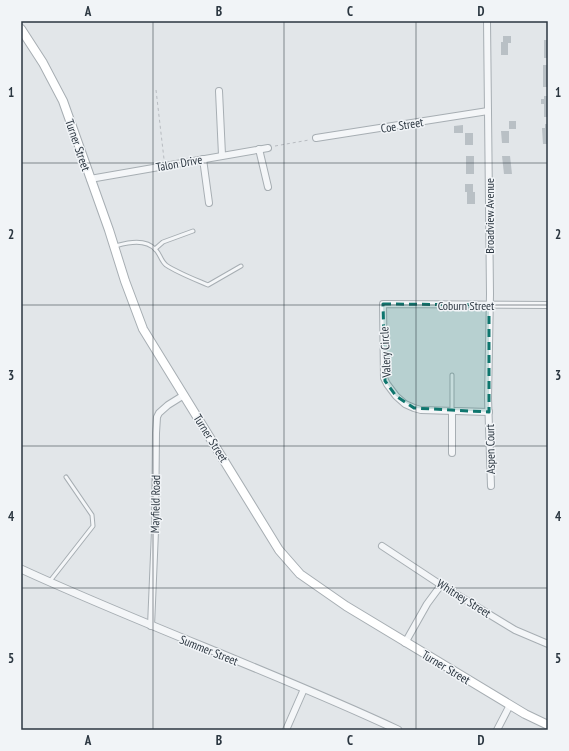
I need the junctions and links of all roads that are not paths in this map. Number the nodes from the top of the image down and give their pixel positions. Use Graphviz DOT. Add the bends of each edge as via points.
graph roads {
  1 [pos="488,21"];
  2 [pos="21,29"];
  3 [pos="219,91"];
  4 [pos="488,111"];
  5 [pos="316,138"];
  6 [pos="268,148"];
  7 [pos="260,149"];
  8 [pos="222,155"];
  9 [pos="203,159"];
  10 [pos="90,179"];
  11 [pos="268,187"];
  12 [pos="210,203"];
  13 [pos="193,232"];
  14 [pos="114,246"];
  15 [pos="155,249"];
  16 [pos="241,266"];
  17 [pos="383,304"];
  18 [pos="490,305"];
  19 [pos="548,305"];
  20 [pos="452,375"];
  21 [pos="184,395"];
  22 [pos="452,410"];
  23 [pos="489,412"];
  24 [pos="452,453"];
  25 [pos="66,477"];
  26 [pos="491,486"];
  27 [pos="382,546"];
  28 [pos="21,569"];
  29 [pos="49,582"];
  30 [pos="441,585"];
  31 [pos="151,626"];
  32 [pos="405,642"];
  33 [pos="548,644"];
  34 [pos="304,689"];
  35 [pos="510,705"];
  36 [pos="548,725"];
  37 [pos="286,730"];
  38 [pos="398,730"];
  39 [pos="497,730"];
  1 -- 4 [label="street, Broadview Avenue"];
  2 -- 10 [label="main road, Turner Street" via="44,63 60,95"];
  3 -- 8 [label="street"];
  4 -- 5 [label="street, Coe Street"];
  4 -- 18 [label="street, Broadview Avenue"];
  6 -- 7 [label="street, Talon Drive"];
  7 -- 8 [label="street, Talon Drive"];
  7 -- 11 [label="street"];
  8 -- 9 [label="street, Talon Drive"];
  9 -- 10 [label="street, Talon Drive"];
  9 -- 12 [label="street"];
  10 -- 14 [label="main road, Turner Street"];
  13 -- 15 [label="lane" via="163,242"];
  14 -- 15 [label="lane" via="140,242"];
  14 -- 21 [label="main road, Turner Street" via="142,329"];
  15 -- 16 [label="lane" via="165,264 208,285"];
  17 -- 18 [label="street, Coburn Street"];
  17 -- 22 [label="street, Valery Circle" via="384,378 387,384 396,396 414,408"];
  18 -- 19 [label="street, Coburn Street"];
  18 -- 23 [label="street, Broadview Avenue"];
  20 -- 22 [label="lane"];
  21 -- 31 [label="street, Mayfield Road" via="162,410 157,417"];
  21 -- 32 [label="main road, Turner Street" via="272,540 292,565 308,581"];
  22 -- 23 [label="street, Valery Circle"];
  22 -- 24 [label="street"];
  23 -- 26 [label="street, Aspen Court"];
  25 -- 29 [label="lane" via="92,515 93,526"];
  27 -- 30 [label="street, Whitney Street"];
  28 -- 29 [label="street, Summer Street"];
  29 -- 31 [label="street, Summer Street"];
  30 -- 32 [label="street"];
  30 -- 33 [label="street, Whitney Street" via="516,630"];
  31 -- 34 [label="street, Summer Street"];
  32 -- 35 [label="main road, Turner Street"];
  34 -- 37 [label="street"];
  34 -- 38 [label="street, Summer Street"];
  35 -- 36 [label="main road, Turner Street"];
  35 -- 39 [label="street"];
}
